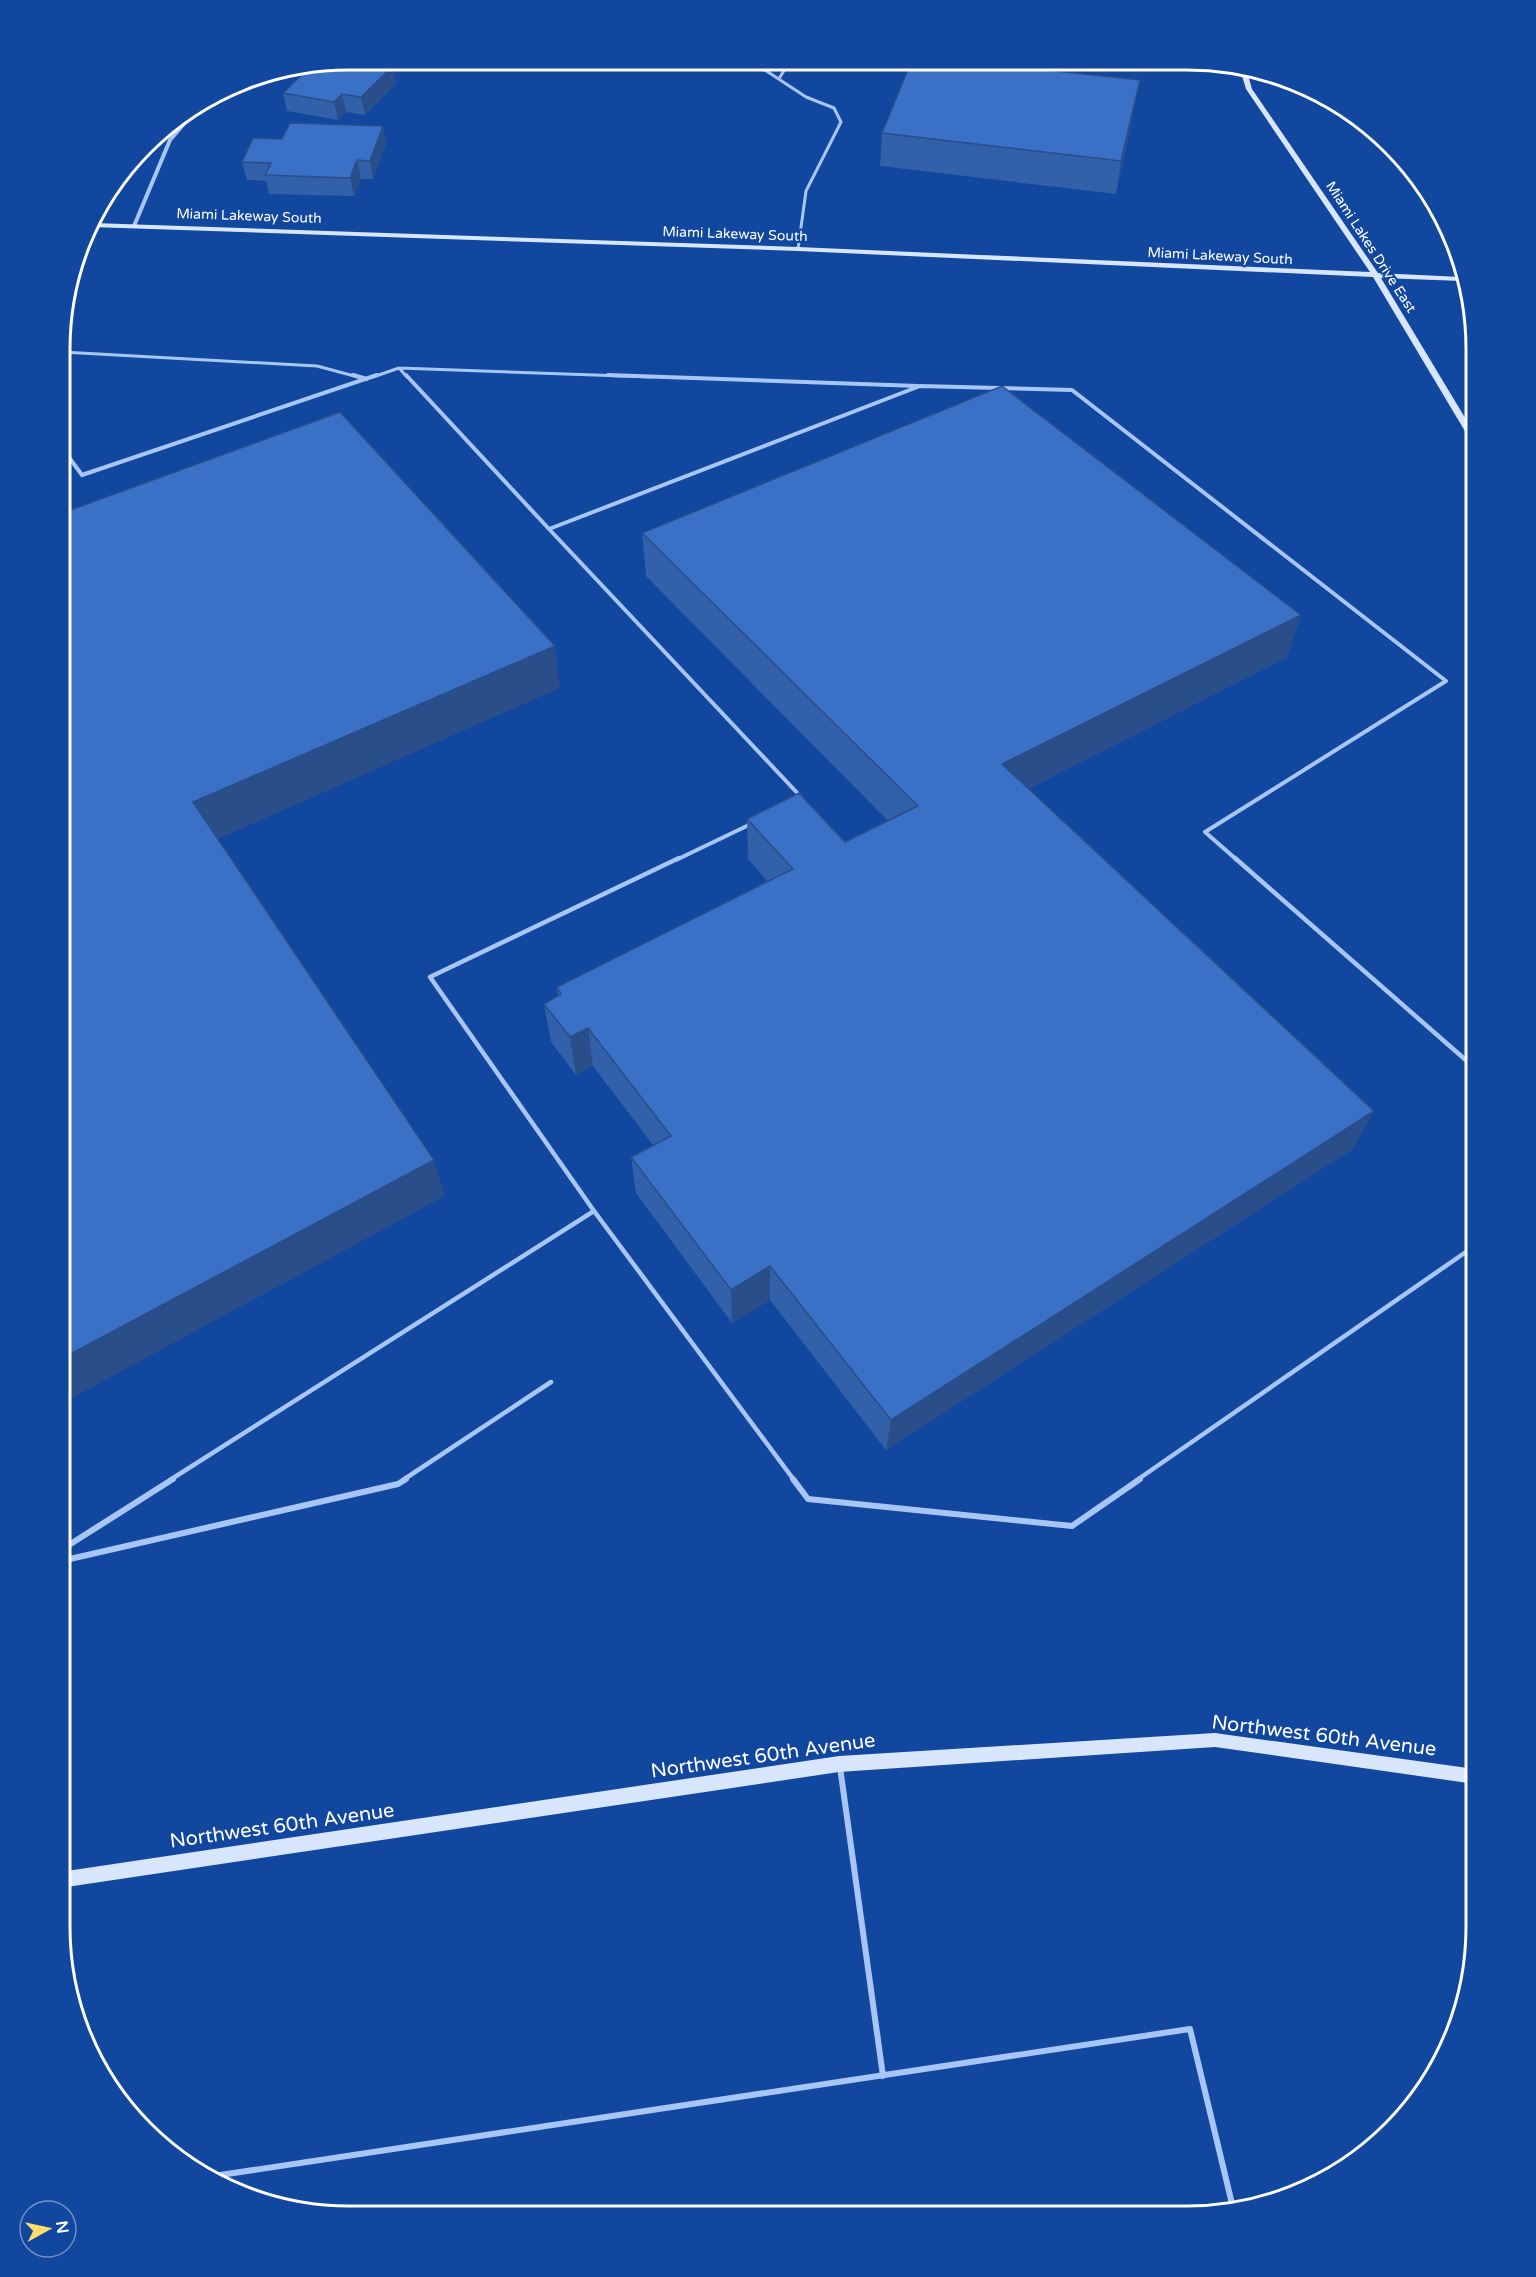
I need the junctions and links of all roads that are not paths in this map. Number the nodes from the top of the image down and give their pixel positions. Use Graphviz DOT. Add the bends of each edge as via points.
graph roads {
  1 [pos="768,70"];
  2 [pos="784,70"];
  3 [pos="780,76"];
  4 [pos="1245,77"];
  5 [pos="181,127"];
  6 [pos="99,225"];
  7 [pos="134,226"];
  8 [pos="798,249"];
  9 [pos="1376,276"];
  10 [pos="1456,279"];
  11 [pos="70,352"];
  12 [pos="399,368"];
  13 [pos="367,379"];
  14 [pos="920,386"];
  15 [pos="1466,422"];
  16 [pos="70,459"];
  17 [pos="549,529"];
  18 [pos="792,804"];
  19 [pos="760,819"];
  20 [pos="1466,1060"];
  21 [pos="594,1210"];
  22 [pos="1466,1252"];
  23 [pos="551,1382"];
  24 [pos="70,1544"];
  25 [pos="70,1559"];
  26 [pos="839,1764"];
  27 [pos="1466,1776"];
  28 [pos="70,1879"];
  29 [pos="883,2076"];
  30 [pos="221,2175"];
  31 [pos="1232,2203"];
  1 -- 3 [label="lane"];
  2 -- 3 [label="lane"];
  3 -- 8 [label="lane" via="805,97 834,108 841,122 806,191"];
  4 -- 9 [label="street, Miami Lakes Drive East" via="1249,89"];
  5 -- 7 [label="street" via="170,140"];
  6 -- 7 [label="street, Miami Lakeway South"];
  7 -- 8 [label="street, Miami Lakeway South"];
  8 -- 9 [label="street, Miami Lakeway South"];
  9 -- 10 [label="street, Miami Lakeway South"];
  9 -- 15 [label="street, Miami Lakes Drive East"];
  11 -- 13 [label="lane" via="317,366"];
  12 -- 13 [label="lane"];
  12 -- 14 [label="lane"];
  12 -- 17 [label="lane"];
  13 -- 16 [label="lane" via="82,475"];
  14 -- 17 [label="lane"];
  14 -- 20 [label="lane" via="1072,390 1446,681 1204,832"];
  17 -- 18 [label="lane" via="803,799"];
  19 -- 21 [label="lane" via="430,977"];
  21 -- 22 [label="lane" via="808,1499 1072,1526"];
  21 -- 24 [label="lane"];
  23 -- 25 [label="lane" via="398,1484"];
  26 -- 27 [label="street, Northwest 60th Avenue" via="1215,1740"];
  26 -- 28 [label="street, Northwest 60th Avenue"];
  26 -- 29 [label="lane"];
  29 -- 30 [label="lane"];
  29 -- 31 [label="lane" via="1190,2030"];
}
